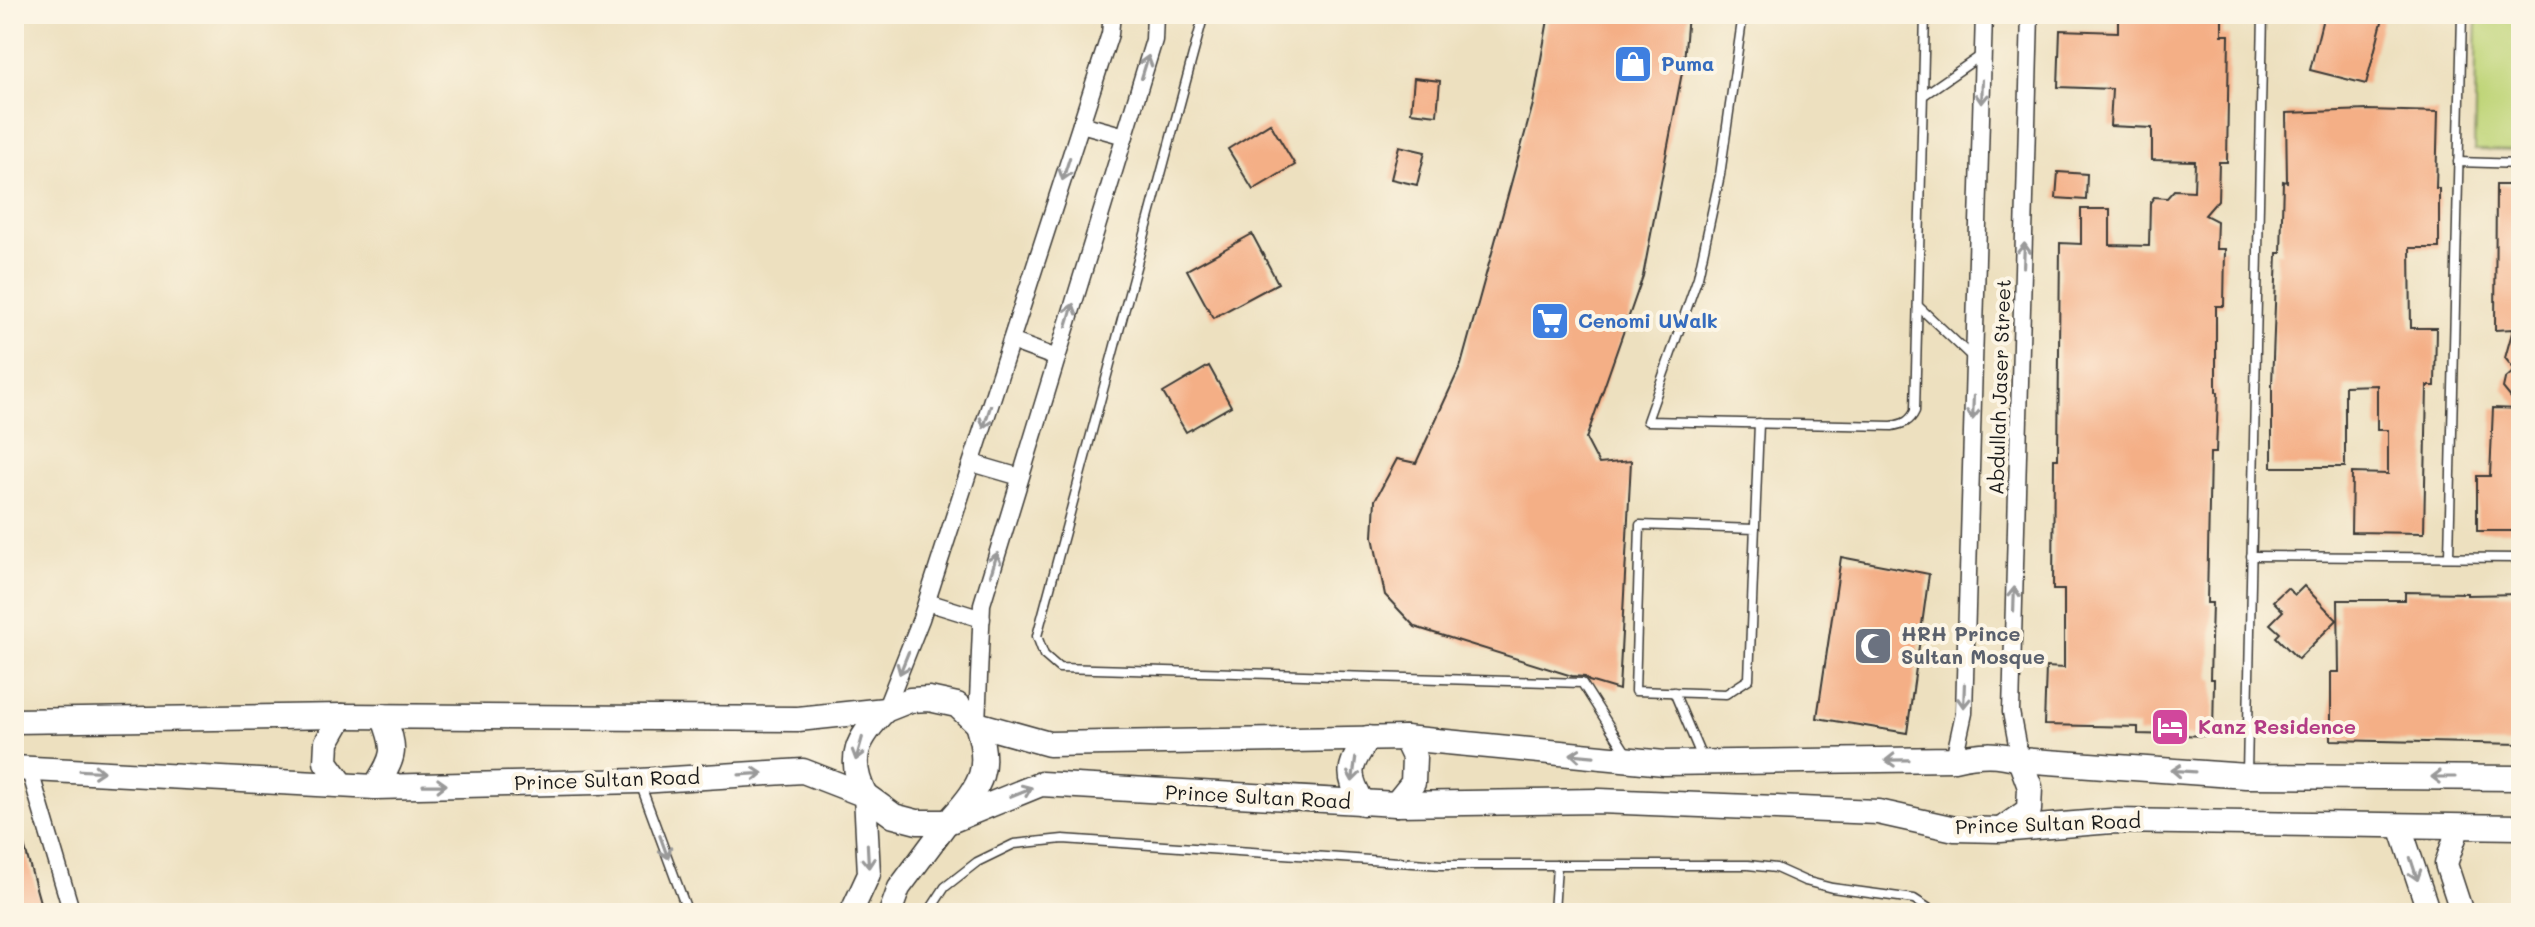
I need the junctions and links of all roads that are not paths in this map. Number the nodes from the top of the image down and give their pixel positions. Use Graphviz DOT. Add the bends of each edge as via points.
graph roads {
  1 [pos="1112,14"];
  2 [pos="1155,14"];
  3 [pos="1204,14"];
  4 [pos="1743,14"];
  5 [pos="1925,14"];
  6 [pos="1984,14"];
  7 [pos="2030,14"];
  8 [pos="2263,14"];
  9 [pos="2462,14"];
  10 [pos="1983,54"];
  11 [pos="1924,95"];
  12 [pos="1081,124"];
  13 [pos="1125,136"];
  14 [pos="2458,162"];
  15 [pos="2521,164"];
  16 [pos="1918,306"];
  17 [pos="1011,341"];
  18 [pos="1057,358"];
  19 [pos="1974,359"];
  20 [pos="1759,423"];
  21 [pos="972,463"];
  22 [pos="1020,477"];
  23 [pos="1755,529"];
  24 [pos="2251,556"];
  25 [pos="2449,556"];
  26 [pos="2521,558"];
  27 [pos="927,602"];
  28 [pos="982,619"];
  29 [pos="1674,692"];
  30 [pos="885,710"];
  31 [pos="342,716"];
  32 [pos="383,716"];
  33 [pos="14,721"];
  34 [pos="977,724"];
  35 [pos="1368,738"];
  36 [pos="1405,738"];
  37 [pos="1954,759"];
  38 [pos="1630,760"];
  39 [pos="2020,760"];
  40 [pos="1704,763"];
  41 [pos="21,768"];
  42 [pos="2246,776"];
  43 [pos="2521,778"];
  44 [pos="640,781"];
  45 [pos="342,784"];
  46 [pos="375,787"];
  47 [pos="865,795"];
  48 [pos="1363,803"];
  49 [pos="1396,804"];
  50 [pos="948,822"];
  51 [pos="2400,826"];
  52 [pos="2459,826"];
  53 [pos="2521,827"];
  54 [pos="2000,830"];
  55 [pos="1557,865"];
  56 [pos="72,913"];
  57 [pos="688,913"];
  58 [pos="851,913"];
  59 [pos="890,913"];
  60 [pos="928,913"];
  61 [pos="1554,913"];
  62 [pos="1930,913"];
  63 [pos="2429,913"];
  64 [pos="2462,913"];
  1 -- 12 [label="street"];
  13 -- 2 [label="street, one-way" via="1154,40"];
  3 -- 38 [label="lane" via="1037,636 1044,655 1059,668 1582,683"];
  4 -- 20 [label="lane" via="1720,175 1698,277 1647,421"];
  5 -- 11 [label="lane"];
  6 -- 10 [label="street, Abdullah Jaser Street"];
  39 -- 7 [label="street, Abdullah Jaser Street, one-way" via="2011,712"];
  8 -- 24 [label="lane"];
  9 -- 14 [label="lane"];
  10 -- 11 [label="lane"];
  10 -- 19 [label="street, Abdullah Jaser Street, one-way"];
  11 -- 16 [label="lane"];
  12 -- 13 [label="street"];
  12 -- 17 [label="street, one-way"];
  18 -- 13 [label="street, one-way"];
  14 -- 15 [label="lane"];
  14 -- 25 [label="lane"];
  16 -- 19 [label="lane"];
  16 -- 20 [label="lane" via="1915,411 1904,424"];
  17 -- 18 [label="street"];
  17 -- 21 [label="street, one-way"];
  18 -- 22 [label="street"];
  19 -- 37 [label="street, Abdullah Jaser Street, one-way" via="1964,713"];
  20 -- 23 [label="lane"];
  21 -- 22 [label="street"];
  21 -- 27 [label="street"];
  28 -- 22 [label="street, one-way"];
  23 -- 29 [label="lane" via="1749,679 1726,694"];
  23 -- 29 [label="lane" via="1640,525 1635,691"];
  24 -- 25 [label="lane"];
  24 -- 42 [label="lane"];
  25 -- 26 [label="lane"];
  27 -- 28 [label="street"];
  27 -- 30 [label="street, one-way"];
  28 -- 34 [label="street"];
  29 -- 40 [label="lane"];
  30 -- 32 [label="main road" via="798,719"];
  30 -- 34 [label="main road" via="929,699 957,705"];
  30 -- 47 [label="main road, one-way" via="857,744 857,779"];
  31 -- 32 [label="main road"];
  31 -- 33 [label="main road"];
  31 -- 45 [label="main road" via="327,742 326,762"];
  32 -- 46 [label="main road" via="393,759"];
  34 -- 35 [label="main road" via="1049,744"];
  34 -- 50 [label="main road" via="983,769 974,792"];
  35 -- 36 [label="main road"];
  35 -- 48 [label="main road, one-way" via="1352,771"];
  38 -- 36 [label="main road, one-way"];
  36 -- 49 [label="main road" via="1414,757 1413,783"];
  37 -- 39 [label="main road" via="2004,754"];
  37 -- 40 [label="main road, one-way"];
  38 -- 40 [label="main road"];
  42 -- 39 [label="main road, one-way"];
  39 -- 54 [label="main road" via="2030,787 2029,810"];
  41 -- 45 [label="main road, Prince Sultan Road, one-way"];
  41 -- 56 [label="street"];
  43 -- 42 [label="main road, one-way"];
  46 -- 44 [label="main road, Prince Sultan Road, one-way"];
  44 -- 47 [label="main road, Prince Sultan Road, one-way" via="803,771"];
  44 -- 57 [label="lane, one-way"];
  45 -- 46 [label="main road, Prince Sultan Road"];
  47 -- 50 [label="main road, Prince Sultan Road" via="894,816"];
  47 -- 58 [label="street, one-way" via="869,874"];
  48 -- 49 [label="main road, Prince Sultan Road"];
  50 -- 48 [label="main road, Prince Sultan Road, one-way" via="1041,784"];
  49 -- 54 [label="main road, Prince Sultan Road" via="1599,801 1878,812 1955,829"];
  50 -- 59 [label="street" via="899,888"];
  51 -- 52 [label="main road, Prince Sultan Road"];
  51 -- 54 [label="main road, Prince Sultan Road" via="2112,821"];
  51 -- 63 [label="street, one-way"];
  52 -- 53 [label="main road, Prince Sultan Road"];
  52 -- 64 [label="street" via="2446,864"];
  55 -- 60 [label="lane" via="1442,865 1063,839 1014,844 977,862 945,887"];
  55 -- 61 [label="lane"];
  55 -- 62 [label="lane" via="1776,868 1832,888 1914,899"];
}
